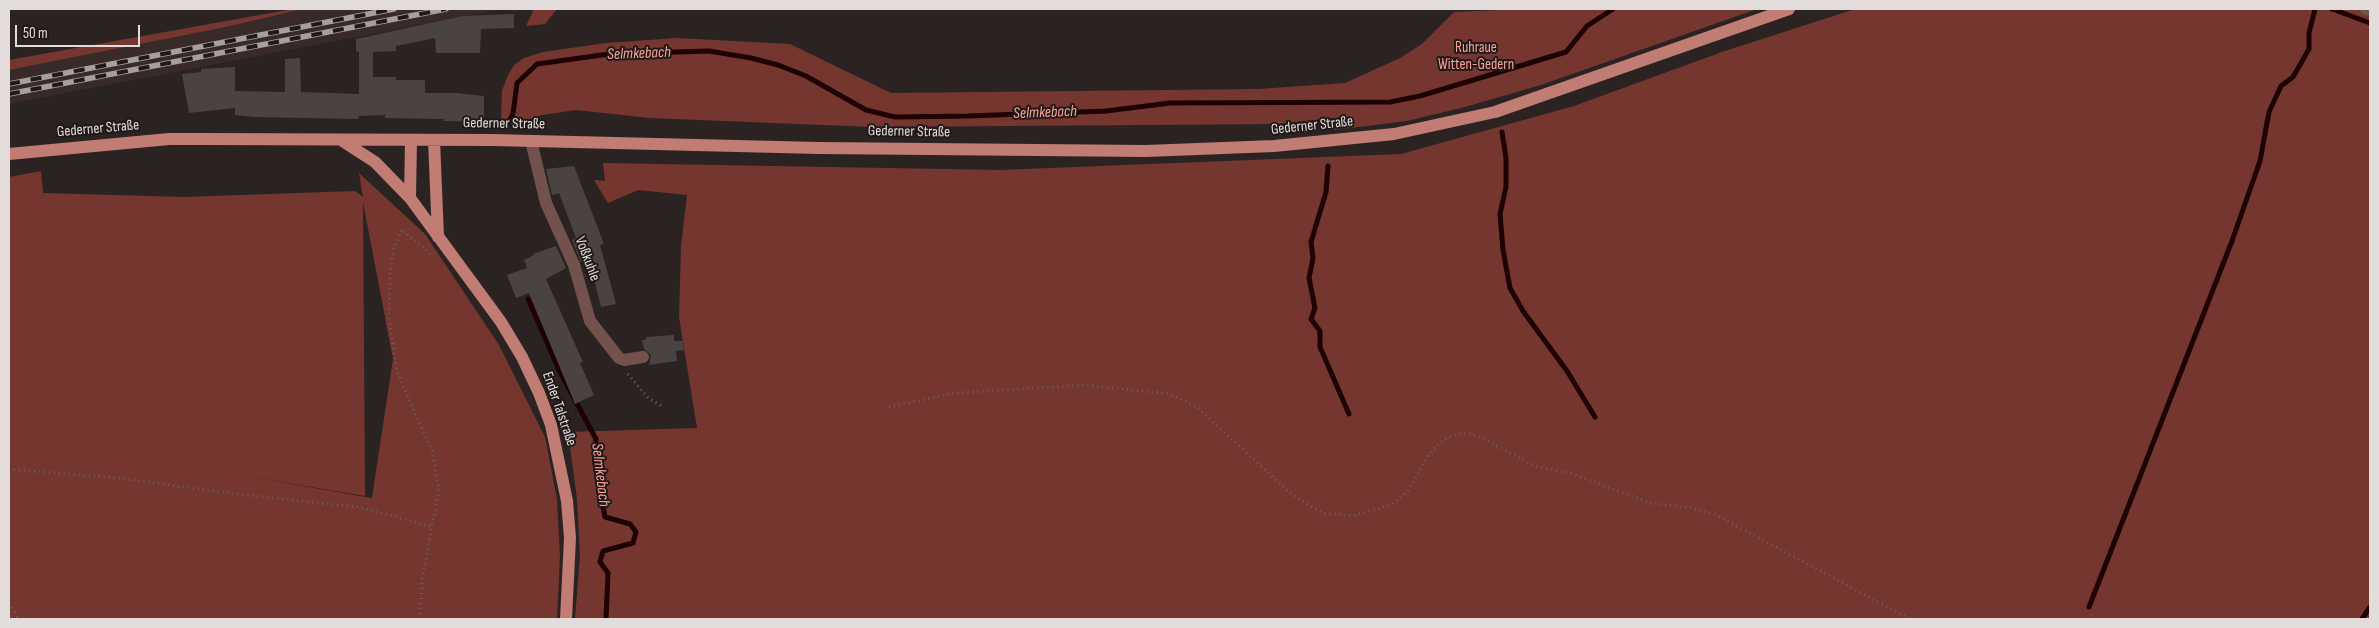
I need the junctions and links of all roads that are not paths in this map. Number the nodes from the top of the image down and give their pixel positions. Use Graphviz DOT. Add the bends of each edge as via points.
graph roads {
  1 [pos="1789,9"];
  2 [pos="2366,9"];
  3 [pos="2370,10"];
  4 [pos="341,140"];
  5 [pos="411,140"];
  6 [pos="434,140"];
  7 [pos="532,141"];
  8 [pos="9,154"];
  9 [pos="410,198"];
  10 [pos="438,237"];
  11 [pos="643,357"];
  12 [pos="566,619"];
  1 -- 7 [label="main road, Gederner Straße" via="1495,112 1394,134 1274,146 1146,152"];
  2 -- 3 [label="street"];
  4 -- 5 [label="main road, Gederner Straße"];
  4 -- 8 [label="main road, Gederner Straße" via="169,139"];
  4 -- 9 [label="main road, Ender Talstraße" via="375,162"];
  5 -- 6 [label="main road, Gederner Straße"];
  5 -- 9 [label="main road"];
  6 -- 7 [label="main road, Gederner Straße"];
  6 -- 10 [label="main road"];
  7 -- 11 [label="street, Voßkuhle" via="546,203 574,265 587,315 620,358"];
  9 -- 10 [label="main road, Ender Talstraße"];
  10 -- 12 [label="main road, Ender Talstraße" via="514,343 551,425 568,500 570,538"];
}
